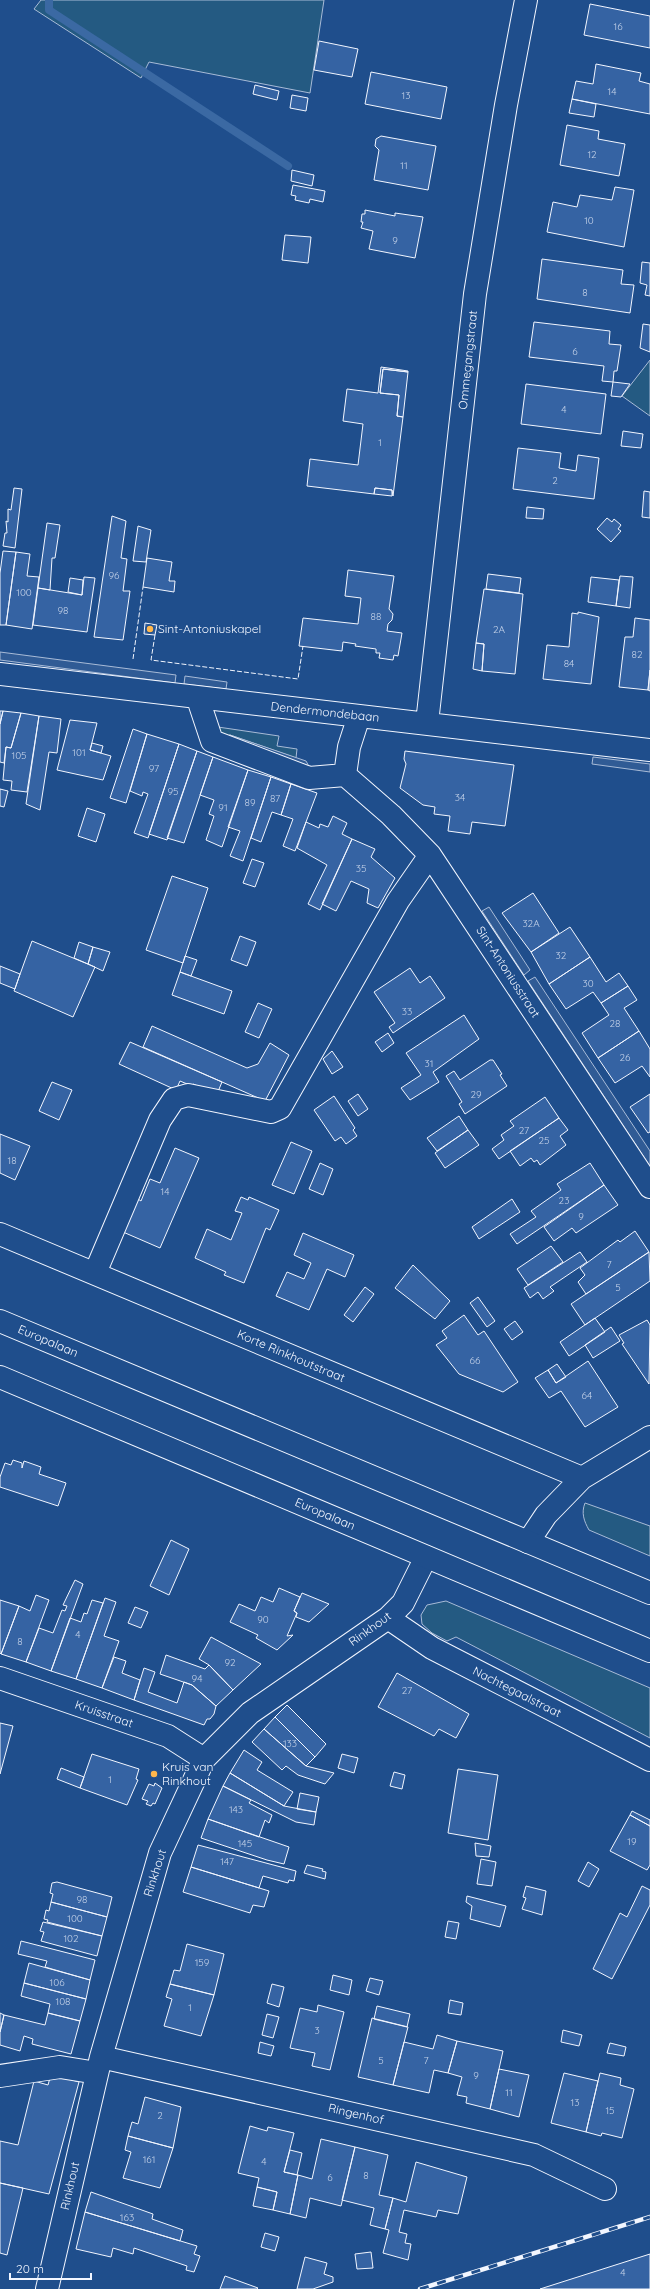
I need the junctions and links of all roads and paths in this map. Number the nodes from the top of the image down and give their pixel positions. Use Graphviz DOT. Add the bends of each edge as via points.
graph roads {
  1 [pos="526,0"];
  2 [pos="0,674"];
  3 [pos="198,699"];
  4 [pos="360,716"];
  5 [pos="427,723"];
  6 [pos="650,750"];
  7 [pos="345,775"];
  8 [pos="430,855"];
  9 [pos="650,1187"];
  10 [pos="0,1234"];
  11 [pos="95,1273"];
  12 [pos="0,1321"];
  13 [pos="0,1377"];
  14 [pos="650,1438"];
  15 [pos="582,1478"];
  16 [pos="528,1542"];
  17 [pos="426,1557"];
  18 [pos="650,1593"];
  19 [pos="388,1618"];
  20 [pos="650,1651"];
  21 [pos="0,1678"];
  22 [pos="204,1759"];
  23 [pos="650,1760"];
  24 [pos="99,2065"];
  25 [pos="0,2076"];
  26 [pos="605,2189"];
  27 [pos="48,2289"];
  1 -- 5 [label="main road, Ommegangstraat" via="475,294"];
  2 -- 3 [label="main road, Dendermondebaan"];
  3 -- 4 [label="main road, Dendermondebaan"];
  3 -- 7 [label="main road" via="212,741 309,778"];
  4 -- 5 [label="main road, Dendermondebaan"];
  4 -- 7 [label="main road" via="350,747"];
  5 -- 6 [label="main road, Dendermondebaan"];
  7 -- 8 [label="main road, Sint-Antoniusstraat" via="391,815"];
  8 -- 9 [label="main road, Sint-Antoniusstraat"];
  8 -- 11 [label="main road" via="398,901 280,1108 271,1112 188,1095 174,1099 160,1120"];
  10 -- 11 [label="main road, Korte Rinkhoutstraat"];
  11 -- 15 [label="main road, Korte Rinkhoutstraat"];
  12 -- 16 [label="main road, Europalaan"];
  13 -- 17 [label="main road, Europalaan"];
  14 -- 15 [label="main road"];
  15 -- 16 [label="main road" via="546,1515"];
  16 -- 18 [label="main road, Europalaan"];
  17 -- 19 [label="main road, Rinkhout" via="403,1603"];
  17 -- 20 [label="main road, Europalaan"];
  19 -- 22 [label="main road, Rinkhout" via="250,1713"];
  19 -- 23 [label="main road, Nachtegaalstraat" via="432,1648"];
  21 -- 22 [label="main road, Kruisstraat" via="168,1736"];
  22 -- 24 [label="main road, Rinkhout" via="160,1853"];
  24 -- 25 [label="main road, Ringenhof" via="60,2066"];
  24 -- 26 [label="main road, Ringenhof" via="534,2154"];
  24 -- 27 [label="main road, Rinkhout"];
}
